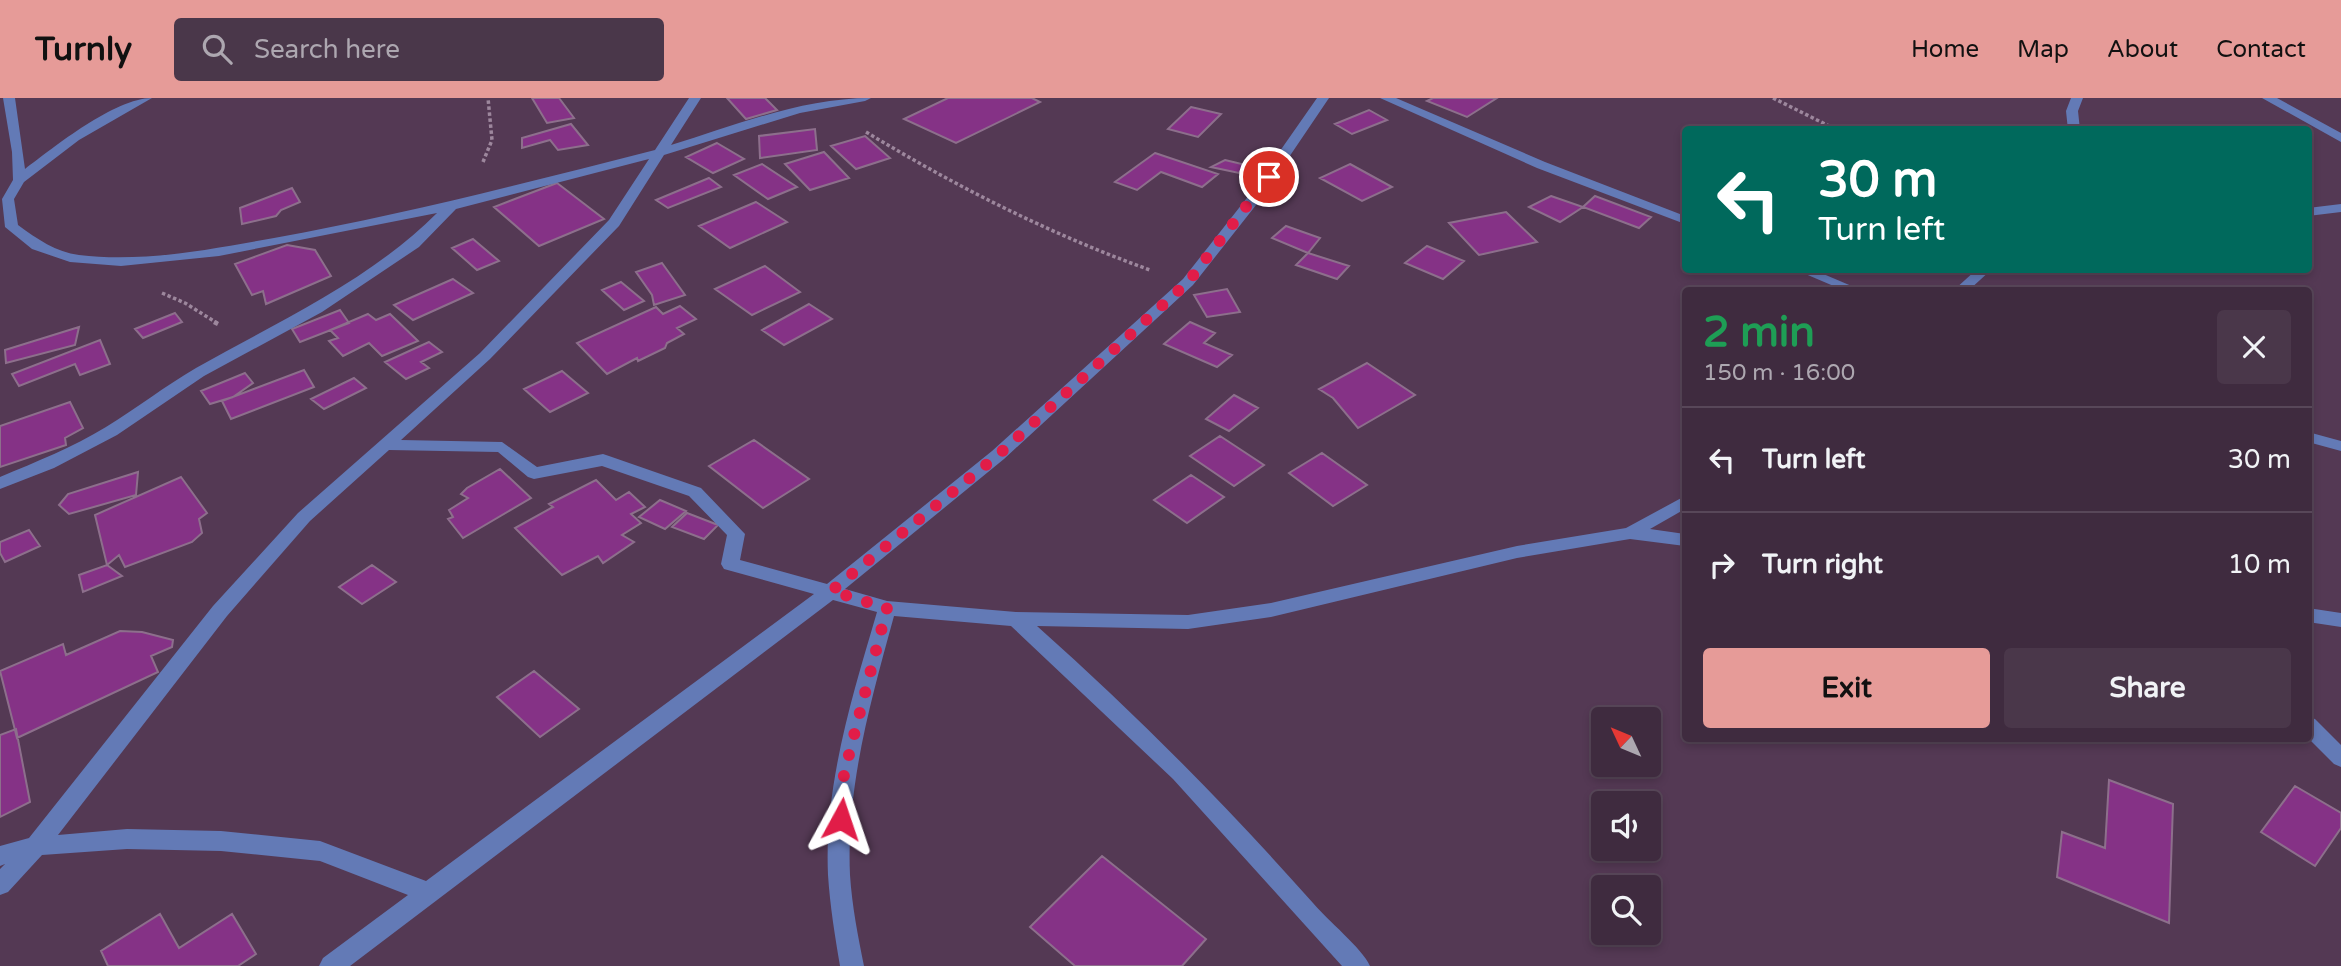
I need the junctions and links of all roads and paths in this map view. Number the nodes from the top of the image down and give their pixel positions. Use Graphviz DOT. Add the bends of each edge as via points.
graph roads {
  1 [pos="9,98"];
  2 [pos="146,98"];
  3 [pos="488,98"];
  4 [pos="695,98"];
  5 [pos="865,98"];
  6 [pos="1323,98"];
  7 [pos="1386,98"];
  8 [pos="1773,98"];
  9 [pos="2077,98"];
  10 [pos="2268,98"];
  11 [pos="823,105"];
  12 [pos="1829,126"];
  13 [pos="2074,126"];
  14 [pos="2341,138"];
  15 [pos="661,152"];
  16 [pos="19,180"];
  17 [pos="453,206"];
  18 [pos="2341,208"];
  19 [pos="2312,212"];
  20 [pos="1682,218"];
  21 [pos="1811,273"];
  22 [pos="1981,273"];
  23 [pos="1188,282"];
  24 [pos="1846,287"];
  25 [pos="1964,287"];
  26 [pos="152,289"];
  27 [pos="243,350"];
  28 [pos="2312,438"];
  29 [pos="386,445"];
  30 [pos="2341,446"];
  31 [pos="0,483"];
  32 [pos="1682,504"];
  33 [pos="1630,533"];
  34 [pos="1682,540"];
  35 [pos="831,591"];
  36 [pos="887,608"];
  37 [pos="2312,616"];
  38 [pos="1016,619"];
  39 [pos="2341,620"];
  40 [pos="2312,728"];
  41 [pos="2341,758"];
  42 [pos="37,846"];
  43 [pos="0,856"];
  44 [pos="0,885"];
  45 [pos="428,892"];
  46 [pos="331,966"];
  47 [pos="852,966"];
  48 [pos="1358,966"];
  1 -- 16 [label="street"];
  2 -- 16 [label="street" via="75,137"];
  3 -- 17 [label="path" via="492,140 482,166"];
  4 -- 15 [label="street"];
  5 -- 11 [label="street"];
  6 -- 23 [label="street" via="1255,197"];
  7 -- 20 [label="street" via="1541,165"];
  8 -- 12 [label="path"];
  9 -- 13 [label="street"];
  10 -- 14 [label="street"];
  11 -- 15 [label="street"];
  11 -- 23 [label="path" via="1040,228"];
  15 -- 17 [label="street"];
  15 -- 29 [label="street" via="614,223 566,275"];
  16 -- 17 [label="street" via="8,199 12,227 52,252 102,261 161,260 219,252"];
  17 -- 27 [label="street" via="414,244 317,309"];
  18 -- 19 [label="street"];
  21 -- 24 [label="street"];
  22 -- 25 [label="street"];
  23 -- 35 [label="street" via="998,455"];
  26 -- 27 [label="path" via="215,321"];
  27 -- 31 [label="street" via="198,373 111,431"];
  28 -- 30 [label="street"];
  29 -- 35 [label="street" via="502,447 534,473 603,460 695,492 736,534 730,564"];
  29 -- 42 [label="street" via="304,517 220,611"];
  32 -- 33 [label="street"];
  33 -- 34 [label="street"];
  33 -- 38 [label="street" via="1517,552 1271,610 1188,622"];
  35 -- 36 [label="street"];
  35 -- 45 [label="street"];
  36 -- 38 [label="street"];
  36 -- 47 [label="street" via="844,774 839,842 842,926"];
  37 -- 39 [label="street"];
  38 -- 48 [label="street" via="1121,712"];
  40 -- 41 [label="street"];
  42 -- 43 [label="street"];
  42 -- 44 [label="street"];
  42 -- 45 [label="street" via="127,839 221,841 320,851"];
  45 -- 46 [label="street"];
}
